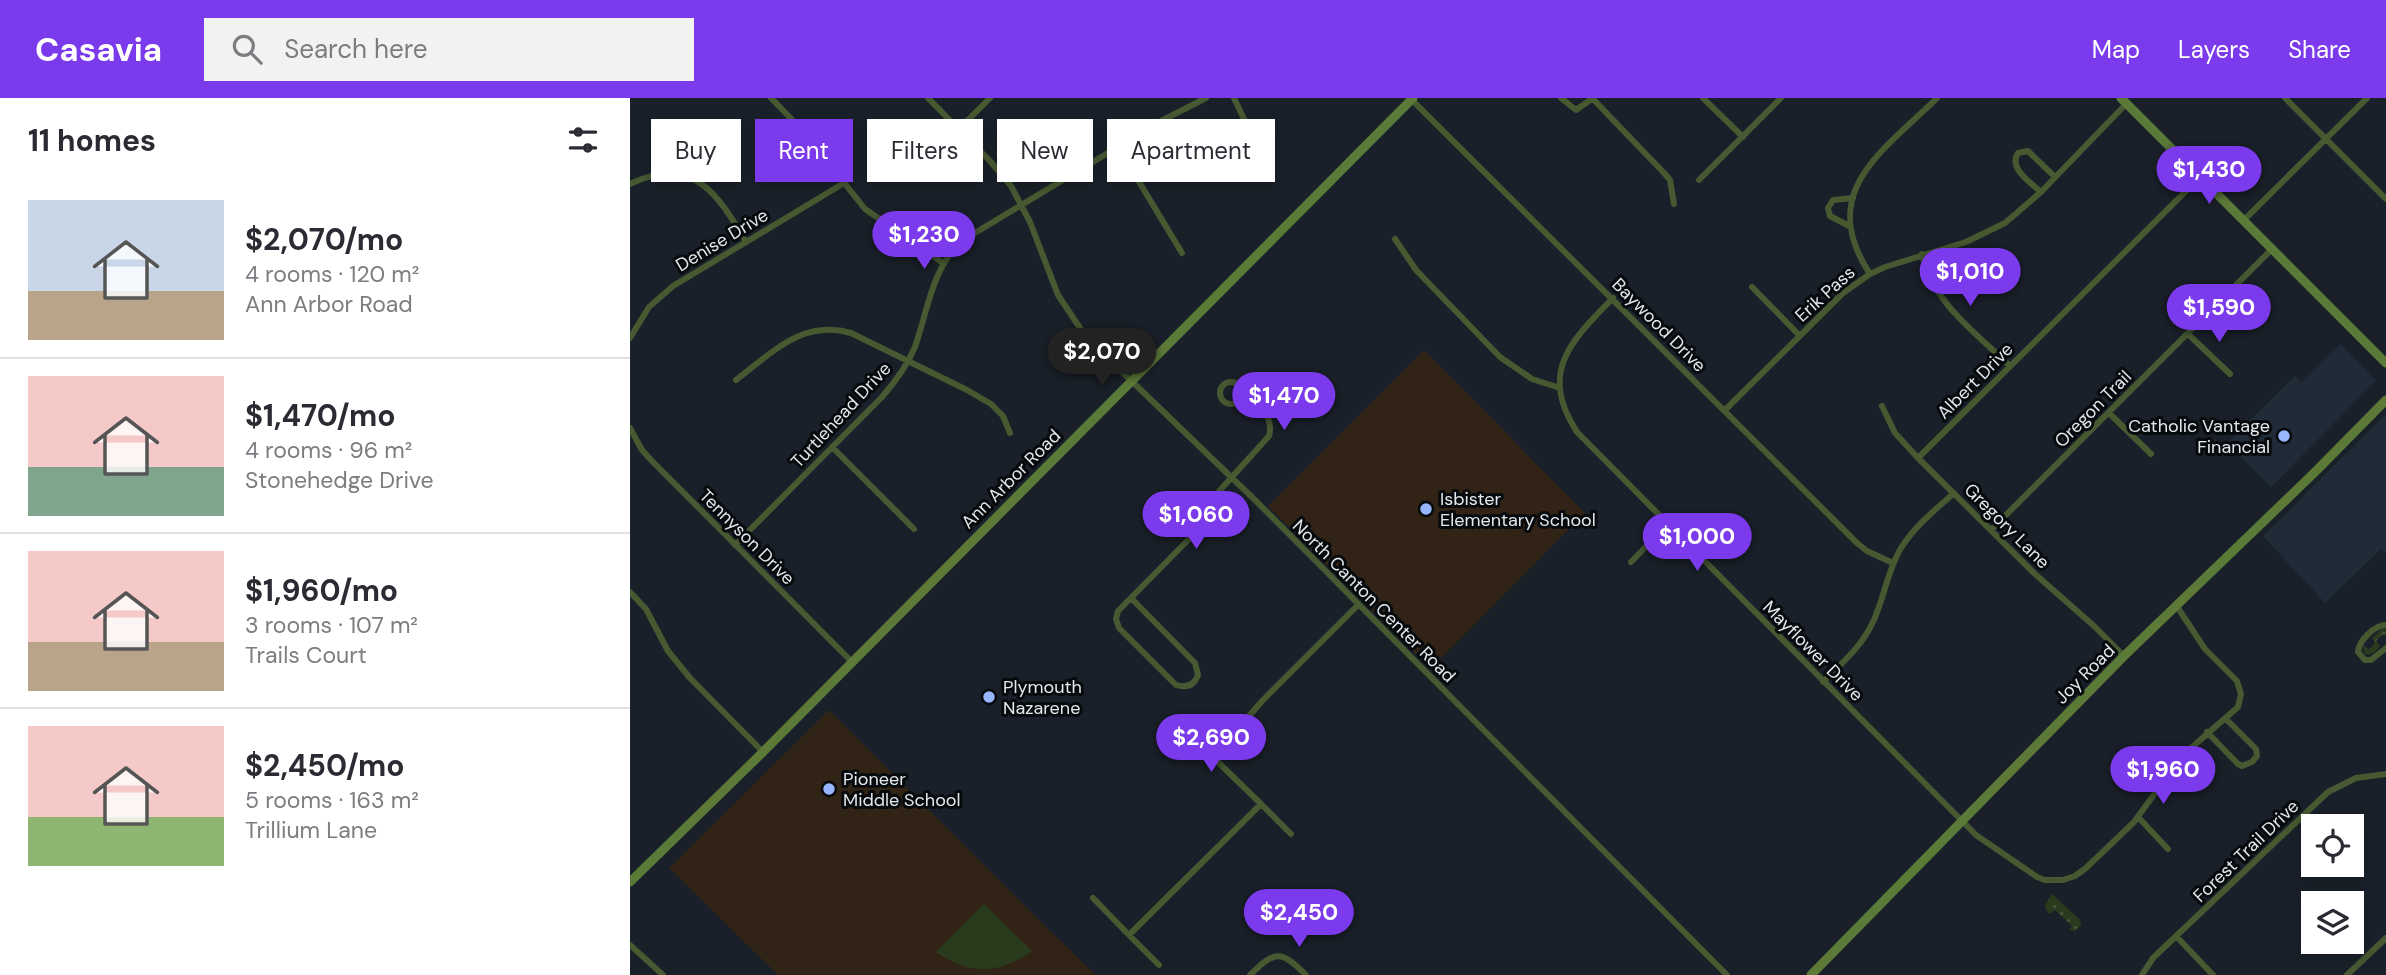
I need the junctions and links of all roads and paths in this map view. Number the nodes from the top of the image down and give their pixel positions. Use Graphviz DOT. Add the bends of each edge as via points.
graph roads {
  1 [pos="771,98"];
  2 [pos="928,98"];
  3 [pos="990,98"];
  4 [pos="1206,98"];
  5 [pos="1234,98"];
  6 [pos="1412,98"];
  7 [pos="1562,98"];
  8 [pos="1592,98"];
  9 [pos="1703,98"];
  10 [pos="1782,98"];
  11 [pos="1937,98"];
  12 [pos="2285,98"];
  13 [pos="2367,98"];
  14 [pos="2123,101"];
  15 [pos="949,119"];
  16 [pos="969,119"];
  17 [pos="1168,119"];
  18 [pos="1244,119"];
  19 [pos="1742,137"];
  20 [pos="2326,138"];
  21 [pos="983,154"];
  22 [pos="1107,154"];
  23 [pos="2200,176"];
  24 [pos="2055,177"];
  25 [pos="1699,180"];
  26 [pos="1139,182"];
  27 [pos="844,183"];
  28 [pos="630,184"];
  29 [pos="2040,192"];
  30 [pos="1853,198"];
  31 [pos="2386,199"];
  32 [pos="1022,204"];
  33 [pos="1674,204"];
  34 [pos="2244,219"];
  35 [pos="1849,226"];
  36 [pos="1395,239"];
  37 [pos="746,242"];
  38 [pos="2273,248"];
  39 [pos="1182,253"];
  40 [pos="1922,254"];
  41 [pos="943,263"];
  42 [pos="1870,274"];
  43 [pos="1752,287"];
  44 [pos="1613,298"];
  45 [pos="2188,334"];
  46 [pos="1800,336"];
  47 [pos="630,338"];
  48 [pos="909,361"];
  49 [pos="2386,363"];
  50 [pos="2010,366"];
  51 [pos="2230,374"];
  52 [pos="736,380"];
  53 [pos="1130,381"];
  54 [pos="1560,388"];
  55 [pos="1242,394"];
  56 [pos="2386,400"];
  57 [pos="1882,406"];
  58 [pos="1725,410"];
  59 [pos="2109,413"];
  60 [pos="630,428"];
  61 [pos="1010,433"];
  62 [pos="832,447"];
  63 [pos="2151,454"];
  64 [pos="1918,458"];
  65 [pos="1230,477"];
  66 [pos="1954,493"];
  67 [pos="1668,524"];
  68 [pos="914,528"];
  69 [pos="1991,530"];
  70 [pos="735,545"];
  71 [pos="1631,562"];
  72 [pos="1893,563"];
  73 [pos="630,592"];
  74 [pos="1131,598"];
  75 [pos="2176,605"];
  76 [pos="1358,606"];
  77 [pos="2386,625"];
  78 [pos="2386,648"];
  79 [pos="2124,656"];
  80 [pos="851,662"];
  81 [pos="1824,682"];
  82 [pos="2226,719"];
  83 [pos="2207,732"];
  84 [pos="763,752"];
  85 [pos="2386,774"];
  86 [pos="1261,804"];
  87 [pos="2138,817"];
  88 [pos="1962,821"];
  89 [pos="1291,834"];
  90 [pos="2168,849"];
  91 [pos="630,882"];
  92 [pos="1093,898"];
  93 [pos="1129,935"];
  94 [pos="2176,936"];
  95 [pos="2386,938"];
  96 [pos="630,945"];
  97 [pos="1159,965"];
  98 [pos="663,975"];
  99 [pos="1250,975"];
  100 [pos="1306,975"];
  101 [pos="1727,975"];
  102 [pos="1811,975"];
  103 [pos="2142,975"];
  104 [pos="2213,975"];
  105 [pos="2347,975"];
  1 -- 27 [label="street"];
  2 -- 15 [label="street, North Canton Center Road"];
  3 -- 16 [label="street"];
  4 -- 17 [label="street, Turtlehead Drive"];
  5 -- 18 [label="street"];
  6 -- 44 [label="street, Baywood Drive"];
  6 -- 53 [label="main road, Ann Arbor Road"];
  7 -- 8 [label="street" via="1576,110"];
  8 -- 33 [label="street" via="1670,180"];
  9 -- 19 [label="street"];
  10 -- 19 [label="street"];
  11 -- 30 [label="street" via="1864,171"];
  12 -- 20 [label="street"];
  13 -- 20 [label="street"];
  14 -- 23 [label="main road"];
  14 -- 24 [label="street, Erik Pass"];
  19 -- 25 [label="street"];
  20 -- 31 [label="street"];
  20 -- 34 [label="street"];
  21 -- 32 [label="street, North Canton Center Road"];
  22 -- 32 [label="street, Turtlehead Drive"];
  23 -- 34 [label="main road"];
  23 -- 50 [label="street, Albert Drive"];
  24 -- 29 [label="street, Erik Pass"];
  24 -- 29 [label="street" via="2028,151 2018,153 2015,166"];
  26 -- 39 [label="street"];
  27 -- 37 [label="street, Denise Drive"];
  27 -- 41 [label="street" via="874,216"];
  28 -- 37 [label="street" via="662,175 700,183 721,201"];
  29 -- 40 [label="street, Erik Pass" via="1991,231"];
  30 -- 35 [label="street"];
  30 -- 35 [label="street" via="1833,200 1828,208 1830,216"];
  32 -- 41 [label="street, Turtlehead Drive" via="966,238"];
  32 -- 53 [label="street, North Canton Center Road" via="1066,310"];
  34 -- 38 [label="main road"];
  35 -- 42 [label="street" via="1854,248"];
  36 -- 54 [label="street" via="1416,270 1500,357 1532,379"];
  37 -- 47 [label="street, Denise Drive" via="660,296"];
  38 -- 45 [label="street, Oregon Trail"];
  38 -- 49 [label="main road"];
  40 -- 42 [label="street, Erik Pass"];
  40 -- 50 [label="street" via="1928,277 1940,296"];
  41 -- 48 [label="street, Turtlehead Drive"];
  42 -- 46 [label="street, Erik Pass" via="1843,293"];
  43 -- 46 [label="street"];
  44 -- 54 [label="street, Mayflower Drive" via="1571,344"];
  44 -- 58 [label="street, Baywood Drive"];
  45 -- 51 [label="street"];
  45 -- 59 [label="street, Oregon Trail"];
  46 -- 58 [label="street, Erik Pass"];
  48 -- 52 [label="street" via="851,333 820,329 790,340"];
  48 -- 61 [label="street" via="991,404"];
  48 -- 62 [label="street, Turtlehead Drive" via="882,397"];
  50 -- 64 [label="street, Albert Drive"];
  53 -- 65 [label="street, North Canton Center Road"];
  53 -- 80 [label="main road, Ann Arbor Road"];
  54 -- 67 [label="street, Mayflower Drive" via="1565,412 1577,432"];
  55 -- 65 [label="street" via="1261,407 1271,431"];
  56 -- 75 [label="main road, Joy Road"];
  57 -- 64 [label="street, Gregory Lane" via="1895,433"];
  58 -- 72 [label="street, Baywood Drive" via="1857,543"];
  59 -- 63 [label="street"];
  59 -- 69 [label="street, Oregon Trail"];
  60 -- 70 [label="street, Tennyson Drive" via="642,450"];
  62 -- 68 [label="street"];
  62 -- 70 [label="street, Turtlehead Drive"];
  64 -- 66 [label="street, Gregory Lane"];
  65 -- 74 [label="street" via="1195,533"];
  65 -- 76 [label="street, North Canton Center Road"];
  66 -- 69 [label="street, Gregory Lane"];
  66 -- 72 [label="street" via="1914,531"];
  67 -- 71 [label="street"];
  67 -- 81 [label="street, Mayflower Drive"];
  69 -- 79 [label="street, Gregory Lane"];
  70 -- 80 [label="street, Tennyson Drive"];
  72 -- 81 [label="street" via="1868,633"];
  73 -- 84 [label="street" via="690,678"];
  74 -- 74 [label="street" via="1117,614 1119,628 1176,685 1191,685 1198,675 1195,663"];
  75 -- 79 [label="main road, Joy Road"];
  75 -- 82 [label="street" via="2205,649 2239,685 2238,707"];
  76 -- 86 [label="street" via="1262,701 1218,752 1218,762"];
  76 -- 101 [label="street, North Canton Center Road"];
  77 -- 78 [label="street" via="2376,627 2358,646 2358,652 2371,660"];
  79 -- 88 [label="main road, Joy Road"];
  80 -- 84 [label="main road, Ann Arbor Road"];
  81 -- 88 [label="street, Mayflower Drive"];
  82 -- 83 [label="street, Mayflower Drive"];
  82 -- 83 [label="street" via="2256,749 2252,762 2238,764"];
  83 -- 87 [label="street, Mayflower Drive" via="2183,755"];
  84 -- 91 [label="main road, Ann Arbor Road"];
  85 -- 94 [label="street, Forest Trail Drive" via="2356,778 2328,792"];
  86 -- 89 [label="street"];
  86 -- 93 [label="street"];
  87 -- 88 [label="street, Mayflower Drive" via="2082,872 2055,881 2027,871"];
  87 -- 90 [label="street"];
  88 -- 102 [label="main road, Joy Road"];
  92 -- 93 [label="street"];
  93 -- 97 [label="street"];
  94 -- 103 [label="street, Forest Trail Drive"];
  94 -- 104 [label="street"];
  95 -- 105 [label="street"];
  96 -- 98 [label="street"];
  99 -- 100 [label="street" via="1268,958 1277,956 1291,960"];
}
